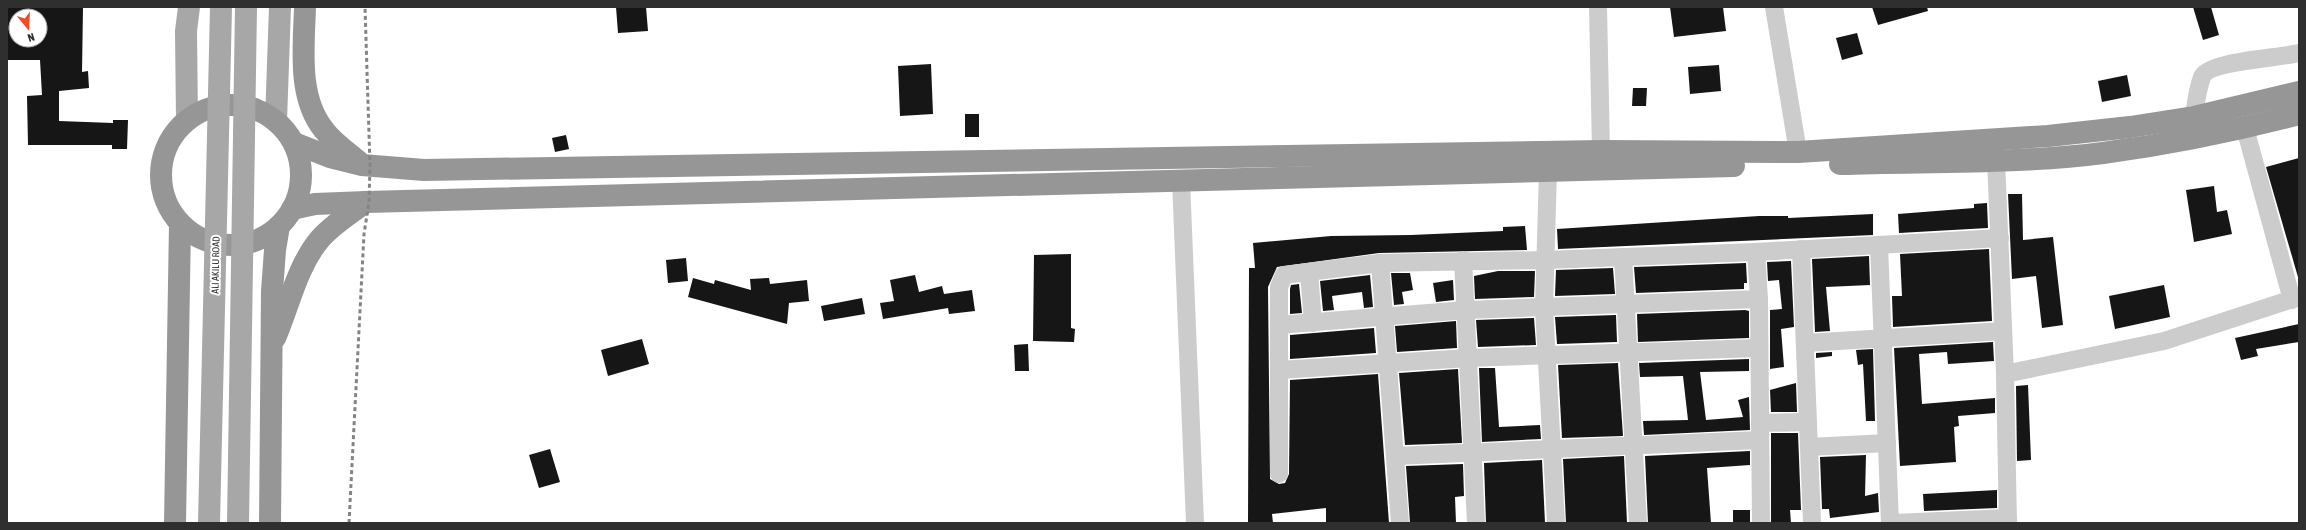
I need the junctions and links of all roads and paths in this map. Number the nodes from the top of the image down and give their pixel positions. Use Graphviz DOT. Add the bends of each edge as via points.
graph roads {
  1 [pos="189,7"];
  2 [pos="221,7"];
  3 [pos="246,7"];
  4 [pos="280,7"];
  5 [pos="305,7"];
  6 [pos="1598,7"];
  7 [pos="1774,7"];
  8 [pos="2299,53"];
  9 [pos="2299,92"];
  10 [pos="2299,114"];
  11 [pos="2194,117"];
  12 [pos="187,120"];
  13 [pos="276,121"];
  14 [pos="2245,128"];
  15 [pos="2189,140"];
  16 [pos="294,143"];
  17 [pos="1601,151"];
  18 [pos="1798,152"];
  19 [pos="1996,160"];
  20 [pos="362,165"];
  21 [pos="1548,171"];
  22 [pos="1181,181"];
  23 [pos="366,202"];
  24 [pos="292,210"];
  25 [pos="180,224"];
  26 [pos="279,226"];
  27 [pos="2000,238"];
  28 [pos="1879,245"];
  29 [pos="1801,249"];
  30 [pos="1756,252"];
  31 [pos="1623,257"];
  32 [pos="1463,260"];
  33 [pos="1545,260"];
  34 [pos="1380,263"];
  35 [pos="1309,272"];
  36 [pos="2295,298"];
  37 [pos="1759,300"];
  38 [pos="1626,305"];
  39 [pos="1544,308"];
  40 [pos="1466,310"];
  41 [pos="1385,317"];
  42 [pos="1313,323"];
  43 [pos="1279,325"];
  44 [pos="2003,331"];
  45 [pos="1884,337"];
  46 [pos="1805,343"];
  47 [pos="272,346"];
  48 [pos="1759,348"];
  49 [pos="1628,354"];
  50 [pos="1547,355"];
  51 [pos="1468,358"];
  52 [pos="1388,364"];
  53 [pos="1279,370"];
  54 [pos="2005,374"];
  55 [pos="1808,422"];
  56 [pos="1760,432"];
  57 [pos="1887,443"];
  58 [pos="1634,445"];
  59 [pos="1809,447"];
  60 [pos="1552,449"];
  61 [pos="1473,453"];
  62 [pos="1395,456"];
  63 [pos="1279,474"];
  64 [pos="2008,520"];
  65 [pos="175,523"];
  66 [pos="209,523"];
  67 [pos="238,523"];
  68 [pos="270,523"];
  69 [pos="1195,523"];
  70 [pos="1400,523"];
  71 [pos="1476,523"];
  72 [pos="1556,523"];
  73 [pos="1638,523"];
  74 [pos="1761,523"];
  75 [pos="1812,523"];
  76 [pos="1890,523"];
  77 [pos="1894,523"];
  1 -- 12 [label="main road" via="186,31"];
  2 -- 66 [label="main road, ALI AKILU ROAD, bridge"];
  3 -- 67 [label="main road, bridge"];
  4 -- 13 [label="main road"];
  5 -- 20 [label="highway" via="304,72 310,102 323,129"];
  6 -- 17 [label="street"];
  7 -- 18 [label="street"];
  8 -- 11 [label="street" via="2208,69 2202,76"];
  9 -- 11 [label="highway"];
  10 -- 14 [label="highway"];
  11 -- 15 [label="street"];
  11 -- 18 [label="highway" via="2048,136"];
  12 -- 13 [label="highway" via="209,108 234,105 258,110"];
  12 -- 25 [label="highway" via="168,142 160,171 164,200"];
  13 -- 16 [label="highway"];
  14 -- 15 [label="highway"];
  14 -- 36 [label="street"];
  15 -- 19 [label="highway" via="2102,153"];
  16 -- 20 [label="highway" via="330,157"];
  16 -- 24 [label="highway" via="301,164 301,186"];
  17 -- 18 [label="highway"];
  17 -- 20 [label="highway" via="424,170"];
  19 -- 21 [label="highway"];
  19 -- 27 [label="street"];
  21 -- 22 [label="highway"];
  21 -- 33 [label="street"];
  22 -- 23 [label="highway"];
  22 -- 69 [label="street"];
  23 -- 24 [label="highway" via="315,204"];
  23 -- 47 [label="highway" via="321,238 312,249"];
  24 -- 26 [label="highway"];
  25 -- 26 [label="highway" via="202,240 229,245 256,241"];
  25 -- 65 [label="highway"];
  26 -- 47 [label="highway" via="272,291"];
  27 -- 28 [label="street"];
  27 -- 44 [label="street"];
  28 -- 29 [label="street"];
  28 -- 45 [label="street"];
  29 -- 30 [label="street"];
  29 -- 46 [label="street"];
  30 -- 31 [label="street"];
  30 -- 37 [label="street"];
  31 -- 33 [label="street"];
  31 -- 38 [label="street"];
  32 -- 33 [label="street"];
  32 -- 34 [label="street"];
  32 -- 40 [label="street"];
  33 -- 39 [label="street"];
  34 -- 35 [label="street"];
  34 -- 41 [label="street"];
  35 -- 42 [label="street"];
  35 -- 43 [label="street" via="1284,275 1280,280"];
  36 -- 54 [label="street" via="2164,341"];
  37 -- 38 [label="street"];
  37 -- 48 [label="street"];
  38 -- 39 [label="street"];
  38 -- 49 [label="street"];
  39 -- 40 [label="street"];
  39 -- 50 [label="street"];
  40 -- 41 [label="street"];
  40 -- 51 [label="street"];
  41 -- 42 [label="street"];
  41 -- 52 [label="street"];
  42 -- 43 [label="street"];
  43 -- 53 [label="street"];
  44 -- 45 [label="street"];
  44 -- 54 [label="street"];
  45 -- 46 [label="street"];
  45 -- 57 [label="street"];
  46 -- 55 [label="street"];
  47 -- 68 [label="highway"];
  48 -- 49 [label="street"];
  48 -- 56 [label="street"];
  49 -- 50 [label="street"];
  49 -- 58 [label="street"];
  50 -- 51 [label="street"];
  50 -- 60 [label="street"];
  51 -- 52 [label="street"];
  51 -- 61 [label="street"];
  52 -- 53 [label="street"];
  52 -- 62 [label="street"];
  53 -- 63 [label="street"];
  54 -- 64 [label="street"];
  55 -- 56 [label="street"];
  55 -- 59 [label="street"];
  56 -- 58 [label="street"];
  56 -- 74 [label="street"];
  57 -- 59 [label="street"];
  57 -- 76 [label="street"];
  58 -- 60 [label="street"];
  58 -- 73 [label="street"];
  59 -- 75 [label="street"];
  60 -- 61 [label="street"];
  60 -- 72 [label="street"];
  61 -- 62 [label="street"];
  61 -- 71 [label="street"];
  62 -- 70 [label="street"];
  64 -- 77 [label="street"];
}
